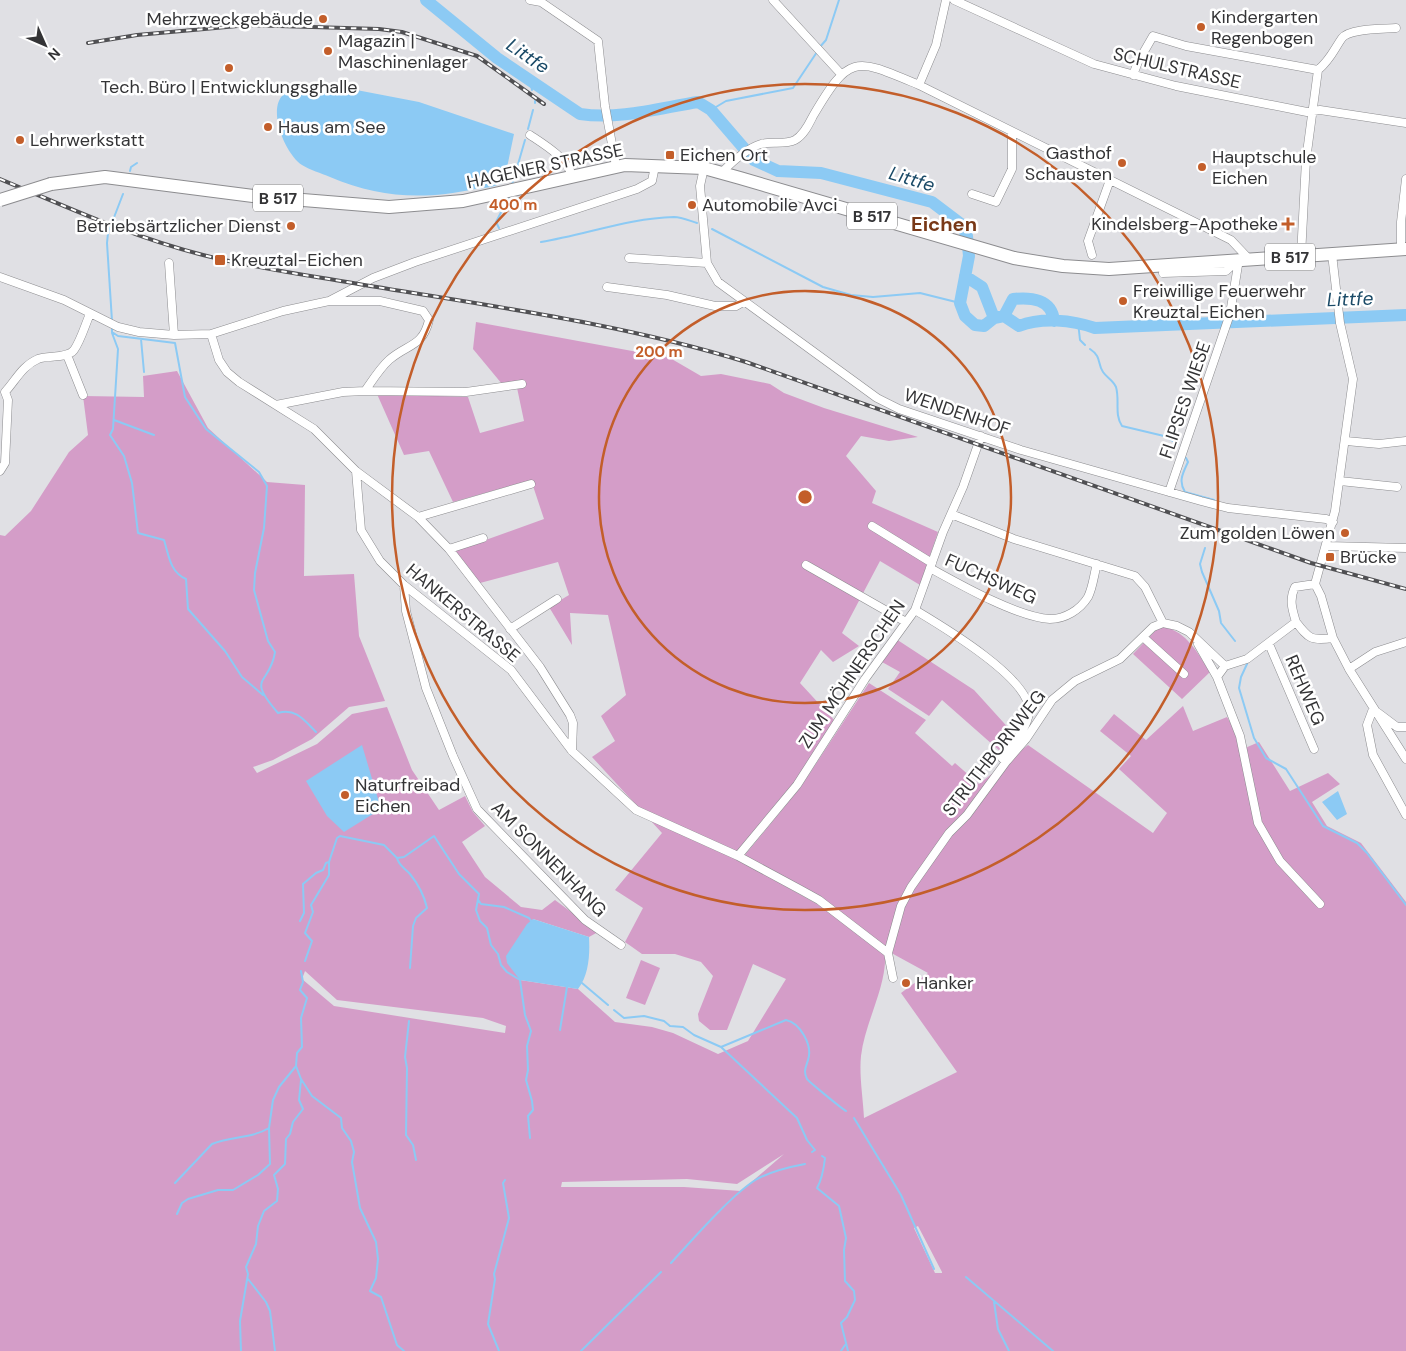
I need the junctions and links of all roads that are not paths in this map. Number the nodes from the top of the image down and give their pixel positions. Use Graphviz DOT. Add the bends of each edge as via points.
graph roads {
  1 [pos="530,0"];
  2 [pos="773,0"];
  3 [pos="946,0"];
  4 [pos="954,0"];
  5 [pos="1396,28"];
  6 [pos="1318,70"];
  7 [pos="841,74"];
  8 [pos="1133,75"];
  9 [pos="919,85"];
  10 [pos="1313,110"];
  11 [pos="1406,123"];
  12 [pos="1012,132"];
  13 [pos="530,135"];
  14 [pos="616,166"];
  15 [pos="655,166"];
  16 [pos="704,168"];
  17 [pos="721,173"];
  18 [pos="572,176"];
  19 [pos="1406,179"];
  20 [pos="1110,180"];
  21 [pos="972,194"];
  22 [pos="0,200"];
  23 [pos="1403,249"];
  24 [pos="1092,254"];
  25 [pos="1332,254"];
  26 [pos="1301,256"];
  27 [pos="629,258"];
  28 [pos="1244,259"];
  29 [pos="169,263"];
  30 [pos="707,263"];
  31 [pos="1163,273"];
  32 [pos="0,277"];
  33 [pos="607,287"];
  34 [pos="329,300"];
  35 [pos="743,302"];
  36 [pos="90,314"];
  37 [pos="211,334"];
  38 [pos="174,335"];
  39 [pos="67,355"];
  40 [pos="522,384"];
  41 [pos="365,391"];
  42 [pos="3,392"];
  43 [pos="82,395"];
  44 [pos="276,405"];
  45 [pos="981,436"];
  46 [pos="1346,441"];
  47 [pos="1406,441"];
  48 [pos="0,471"];
  49 [pos="356,471"];
  50 [pos="1340,481"];
  51 [pos="531,484"];
  52 [pos="1398,487"];
  53 [pos="1169,492"];
  54 [pos="951,514"];
  55 [pos="418,517"];
  56 [pos="1333,522"];
  57 [pos="872,526"];
  58 [pos="483,538"];
  59 [pos="1327,546"];
  60 [pos="1406,548"];
  61 [pos="449,549"];
  62 [pos="1097,564"];
  63 [pos="806,565"];
  64 [pos="931,565"];
  65 [pos="1315,584"];
  66 [pos="404,585"];
  67 [pos="557,599"];
  68 [pos="914,610"];
  69 [pos="906,622"];
  70 [pos="1296,622"];
  71 [pos="1163,623"];
  72 [pos="510,628"];
  73 [pos="1143,637"];
  74 [pos="1194,637"];
  75 [pos="1333,638"];
  76 [pos="1406,642"];
  77 [pos="1269,644"];
  78 [pos="1224,666"];
  79 [pos="1349,669"];
  80 [pos="1184,674"];
  81 [pos="1217,677"];
  82 [pos="1373,708"];
  83 [pos="1406,727"];
  84 [pos="1314,749"];
  85 [pos="572,751"];
  86 [pos="1406,759"];
  87 [pos="1006,762"];
  88 [pos="1406,815"];
  89 [pos="738,856"];
  90 [pos="1320,904"];
  91 [pos="622,945"];
  92 [pos="888,953"];
  93 [pos="893,978"];
  1 -- 14 [label="street" via="541,2 598,41"];
  2 -- 7 [label="street"];
  3 -- 9 [label="street" via="936,45"];
  4 -- 8 [label="street, SCHULSTRASSE" via="1094,64"];
  5 -- 6 [label="street" via="1349,32 1342,38 1330,61"];
  6 -- 8 [label="street" via="1186,46 1154,36"];
  6 -- 10 [label="street"];
  7 -- 9 [label="street" via="850,67 864,65"];
  7 -- 17 [label="street" via="832,83 806,129 795,140 755,147"];
  8 -- 10 [label="street, SCHULSTRASSE" via="1307,112"];
  9 -- 12 [label="street"];
  10 -- 11 [label="street, SCHULSTRASSE"];
  10 -- 26 [label="street" via="1304,188"];
  12 -- 20 [label="street"];
  12 -- 21 [label="street" via="1012,169 996,202"];
  13 -- 18 [label="street" via="570,167"];
  14 -- 15 [label="main road, HAGENER STRASSE / B 517"];
  14 -- 18 [label="main road, HAGENER STRASSE / B 517"];
  15 -- 16 [label="main road, HAGENER STRASSE / B 517"];
  15 -- 34 [label="street" via="652,180 638,189 415,262"];
  16 -- 17 [label="main road, HAGENER STRASSE / B 517"];
  16 -- 30 [label="street, WENDENHOF" via="700,186"];
  17 -- 28 [label="main road, HAGENER STRASSE / B 517" via="1014,258 1109,269"];
  18 -- 22 [label="main road, HAGENER STRASSE / B 517, bridge" via="440,204 378,207 253,196 112,178 51,184"];
  19 -- 23 [label="street" via="1401,222"];
  20 -- 24 [label="street" via="1088,241"];
  20 -- 28 [label="street" via="1231,240"];
  23 -- 25 [label="main road, HAGENER STRASSE / B 517"];
  25 -- 26 [label="main road, HAGENER STRASSE / B 517"];
  25 -- 46 [label="street" via="1340,322 1353,379"];
  26 -- 28 [label="main road, HAGENER STRASSE / B 517"];
  27 -- 30 [label="street"];
  28 -- 31 [label="street, HAGENER STRASSE" via="1226,271"];
  28 -- 53 [label="street, FLIPSES WIESE" via="1230,314"];
  29 -- 38 [label="street"];
  30 -- 35 [label="street, WENDENHOF" via="718,282"];
  32 -- 36 [label="street" via="64,300"];
  33 -- 35 [label="street" via="667,295 715,306 736,306"];
  34 -- 37 [label="street"];
  34 -- 41 [label="street" via="380,301 423,311 429,320 426,332 417,343 390,359"];
  35 -- 45 [label="street, WENDENHOF" via="877,398 899,409"];
  36 -- 38 [label="street" via="118,327"];
  36 -- 39 [label="street" via="74,350"];
  37 -- 38 [label="street"];
  37 -- 44 [label="street" via="226,372"];
  39 -- 42 [label="street" via="52,355 29,364"];
  39 -- 43 [label="street"];
  40 -- 41 [label="street" via="466,392"];
  41 -- 44 [label="street"];
  42 -- 48 [label="street" via="8,400 5,463"];
  44 -- 49 [label="street" via="314,429"];
  45 -- 53 [label="street, WENDENHOF"];
  45 -- 54 [label="street, ZUM MÖHNERSCHEN"];
  46 -- 47 [label="street" via="1374,444"];
  46 -- 50 [label="street"];
  49 -- 55 [label="street"];
  49 -- 66 [label="street, HANKERSTRASSE" via="361,530 380,561"];
  50 -- 52 [label="street"];
  50 -- 56 [label="street"];
  51 -- 55 [label="street"];
  53 -- 56 [label="street, WENDENHOF" via="1228,508 1303,515"];
  54 -- 62 [label="street" via="1014,539"];
  54 -- 64 [label="street, ZUM MÖHNERSCHEN"];
  55 -- 61 [label="street"];
  56 -- 59 [label="street"];
  57 -- 64 [label="street, FUCHSWEG"];
  58 -- 61 [label="street"];
  59 -- 60 [label="street"];
  59 -- 65 [label="street"];
  61 -- 72 [label="street"];
  62 -- 64 [label="street, FUCHSWEG" via="1092,587 1083,603 1072,613 1051,619 1002,605"];
  62 -- 71 [label="street" via="1138,578"];
  63 -- 69 [label="street"];
  64 -- 68 [label="street, ZUM MÖHNERSCHEN"];
  65 -- 70 [label="street" via="1295,587 1291,607"];
  65 -- 75 [label="street"];
  66 -- 85 [label="street, HANKERSTRASSE" via="511,670"];
  66 -- 91 [label="street, AM SONNENHANG" via="406,611 426,688 477,809 585,920"];
  67 -- 72 [label="street"];
  68 -- 69 [label="street, ZUM MÖHNERSCHEN"];
  68 -- 87 [label="street" via="992,661 1027,700 1027,720 1002,758"];
  69 -- 89 [label="street, ZUM MÖHNERSCHEN" via="797,785"];
  70 -- 75 [label="street" via="1312,639"];
  70 -- 77 [label="street"];
  71 -- 73 [label="street, STRUTHBORNWEG"];
  71 -- 74 [label="street" via="1177,626"];
  72 -- 85 [label="street" via="540,667 570,715 573,723"];
  73 -- 80 [label="street"];
  73 -- 87 [label="street, STRUTHBORNWEG" via="1120,659 1075,682 1052,700"];
  74 -- 78 [label="street"];
  74 -- 81 [label="street"];
  75 -- 79 [label="street"];
  76 -- 79 [label="street" via="1375,652"];
  77 -- 78 [label="street" via="1247,659"];
  77 -- 84 [label="street, REHWEG"];
  78 -- 81 [label="street"];
  79 -- 82 [label="street"];
  81 -- 90 [label="street" via="1240,736 1258,823 1280,861"];
  82 -- 83 [label="street" via="1396,727"];
  82 -- 86 [label="street"];
  82 -- 88 [label="street" via="1367,726 1373,755"];
  85 -- 89 [label="street, HANKERSTRASSE" via="636,810"];
  87 -- 92 [label="street, STRUTHBORNWEG" via="911,887 901,906"];
  89 -- 92 [label="street, HANKERSTRASSE" via="819,900"];
  92 -- 93 [label="street"];
}
